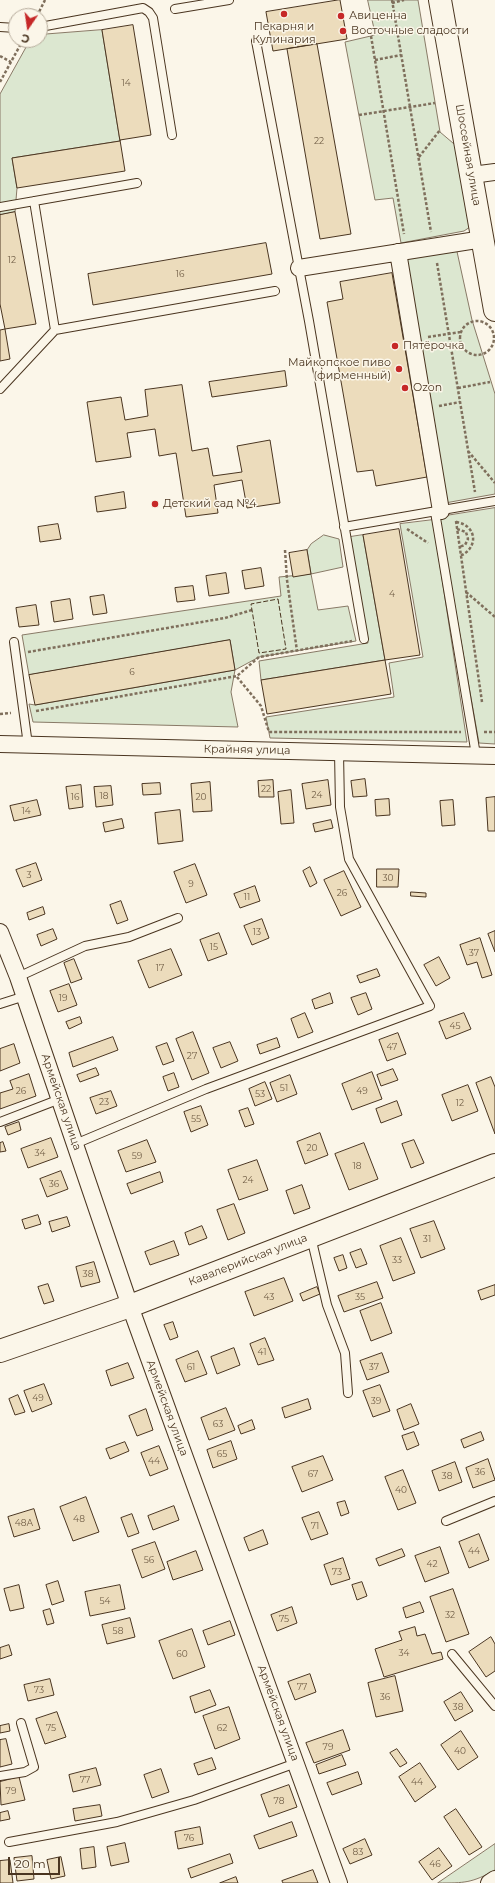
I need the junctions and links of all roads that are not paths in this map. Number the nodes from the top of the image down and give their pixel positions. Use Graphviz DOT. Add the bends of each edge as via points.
graph roads {
  1 [pos="229,0"];
  2 [pos="440,0"];
  3 [pos="175,9"];
  4 [pos="48,26"];
  5 [pos="256,41"];
  6 [pos="172,135"];
  7 [pos="495,172"];
  8 [pos="472,175"];
  9 [pos="138,183"];
  10 [pos="34,201"];
  11 [pos="0,207"];
  12 [pos="483,239"];
  13 [pos="403,251"];
  14 [pos="299,268"];
  15 [pos="275,291"];
  16 [pos="495,310"];
  17 [pos="55,330"];
  18 [pos="0,389"];
  19 [pos="495,501"];
  20 [pos="438,512"];
  21 [pos="344,527"];
  22 [pos="364,639"];
  23 [pos="14,642"];
  24 [pos="0,744"];
  25 [pos="28,745"];
  26 [pos="339,752"];
  27 [pos="476,755"];
  28 [pos="495,756"];
  29 [pos="178,918"];
  30 [pos="0,932"];
  31 [pos="18,977"];
  32 [pos="25,996"];
  33 [pos="0,1004"];
  34 [pos="60,1099"];
  35 [pos="0,1122"];
  36 [pos="75,1144"];
  37 [pos="495,1164"];
  38 [pos="310,1236"];
  39 [pos="130,1306"];
  40 [pos="0,1351"];
  41 [pos="348,1393"];
  42 [pos="495,1501"];
  43 [pos="446,1521"];
  44 [pos="452,1654"];
  45 [pos="495,1706"];
  46 [pos="21,1723"];
  47 [pos="296,1763"];
  48 [pos="0,1776"];
  49 [pos="8,1842"];
  50 [pos="495,1879"];
  51 [pos="340,1883"];
  52 [pos="489,1883"];
  1 -- 3 [label="lane"];
  2 -- 8 [label="street, Шоссейная улица"];
  4 -- 6 [label="lane" via="143,8 149,12 153,18"];
  5 -- 14 [label="lane"];
  7 -- 8 [label="street"];
  8 -- 12 [label="street, Шоссейная улица"];
  9 -- 10 [label="lane"];
  10 -- 11 [label="lane"];
  10 -- 17 [label="lane"];
  12 -- 13 [label="street"];
  12 -- 16 [label="street, Шоссейная улица"];
  13 -- 14 [label="street"];
  13 -- 20 [label="street"];
  14 -- 21 [label="lane"];
  15 -- 17 [label="lane"];
  17 -- 18 [label="lane"];
  19 -- 20 [label="lane"];
  20 -- 21 [label="lane"];
  20 -- 27 [label="lane" via="442,552"];
  21 -- 22 [label="lane"];
  23 -- 25 [label="lane"];
  24 -- 25 [label="street, Крайняя улица"];
  25 -- 26 [label="street, Крайняя улица"];
  26 -- 27 [label="street, Крайняя улица"];
  26 -- 36 [label="lane" via="340,807 350,859 430,1006 206,1089"];
  27 -- 28 [label="street, Крайняя улица"];
  29 -- 31 [label="lane" via="129,937 85,946"];
  30 -- 31 [label="street, Армейская улица"];
  31 -- 32 [label="street, Армейская улица"];
  32 -- 33 [label="lane"];
  32 -- 34 [label="street, Армейская улица"];
  34 -- 35 [label="lane"];
  34 -- 36 [label="street, Армейская улица"];
  36 -- 39 [label="street, Армейская улица"];
  37 -- 38 [label="street, Кавалерийская улица"];
  38 -- 39 [label="street, Кавалерийская улица"];
  38 -- 41 [label="lane" via="327,1305 345,1353"];
  39 -- 40 [label="street, Кавалерийская улица"];
  39 -- 47 [label="street, Армейская улица"];
  42 -- 43 [label="lane"];
  44 -- 45 [label="lane"];
  46 -- 48 [label="lane" via="34,1767 25,1772"];
  47 -- 49 [label="lane" via="194,1800 117,1822"];
  47 -- 51 [label="street, Армейская улица"];
  50 -- 52 [label="street"];
}
